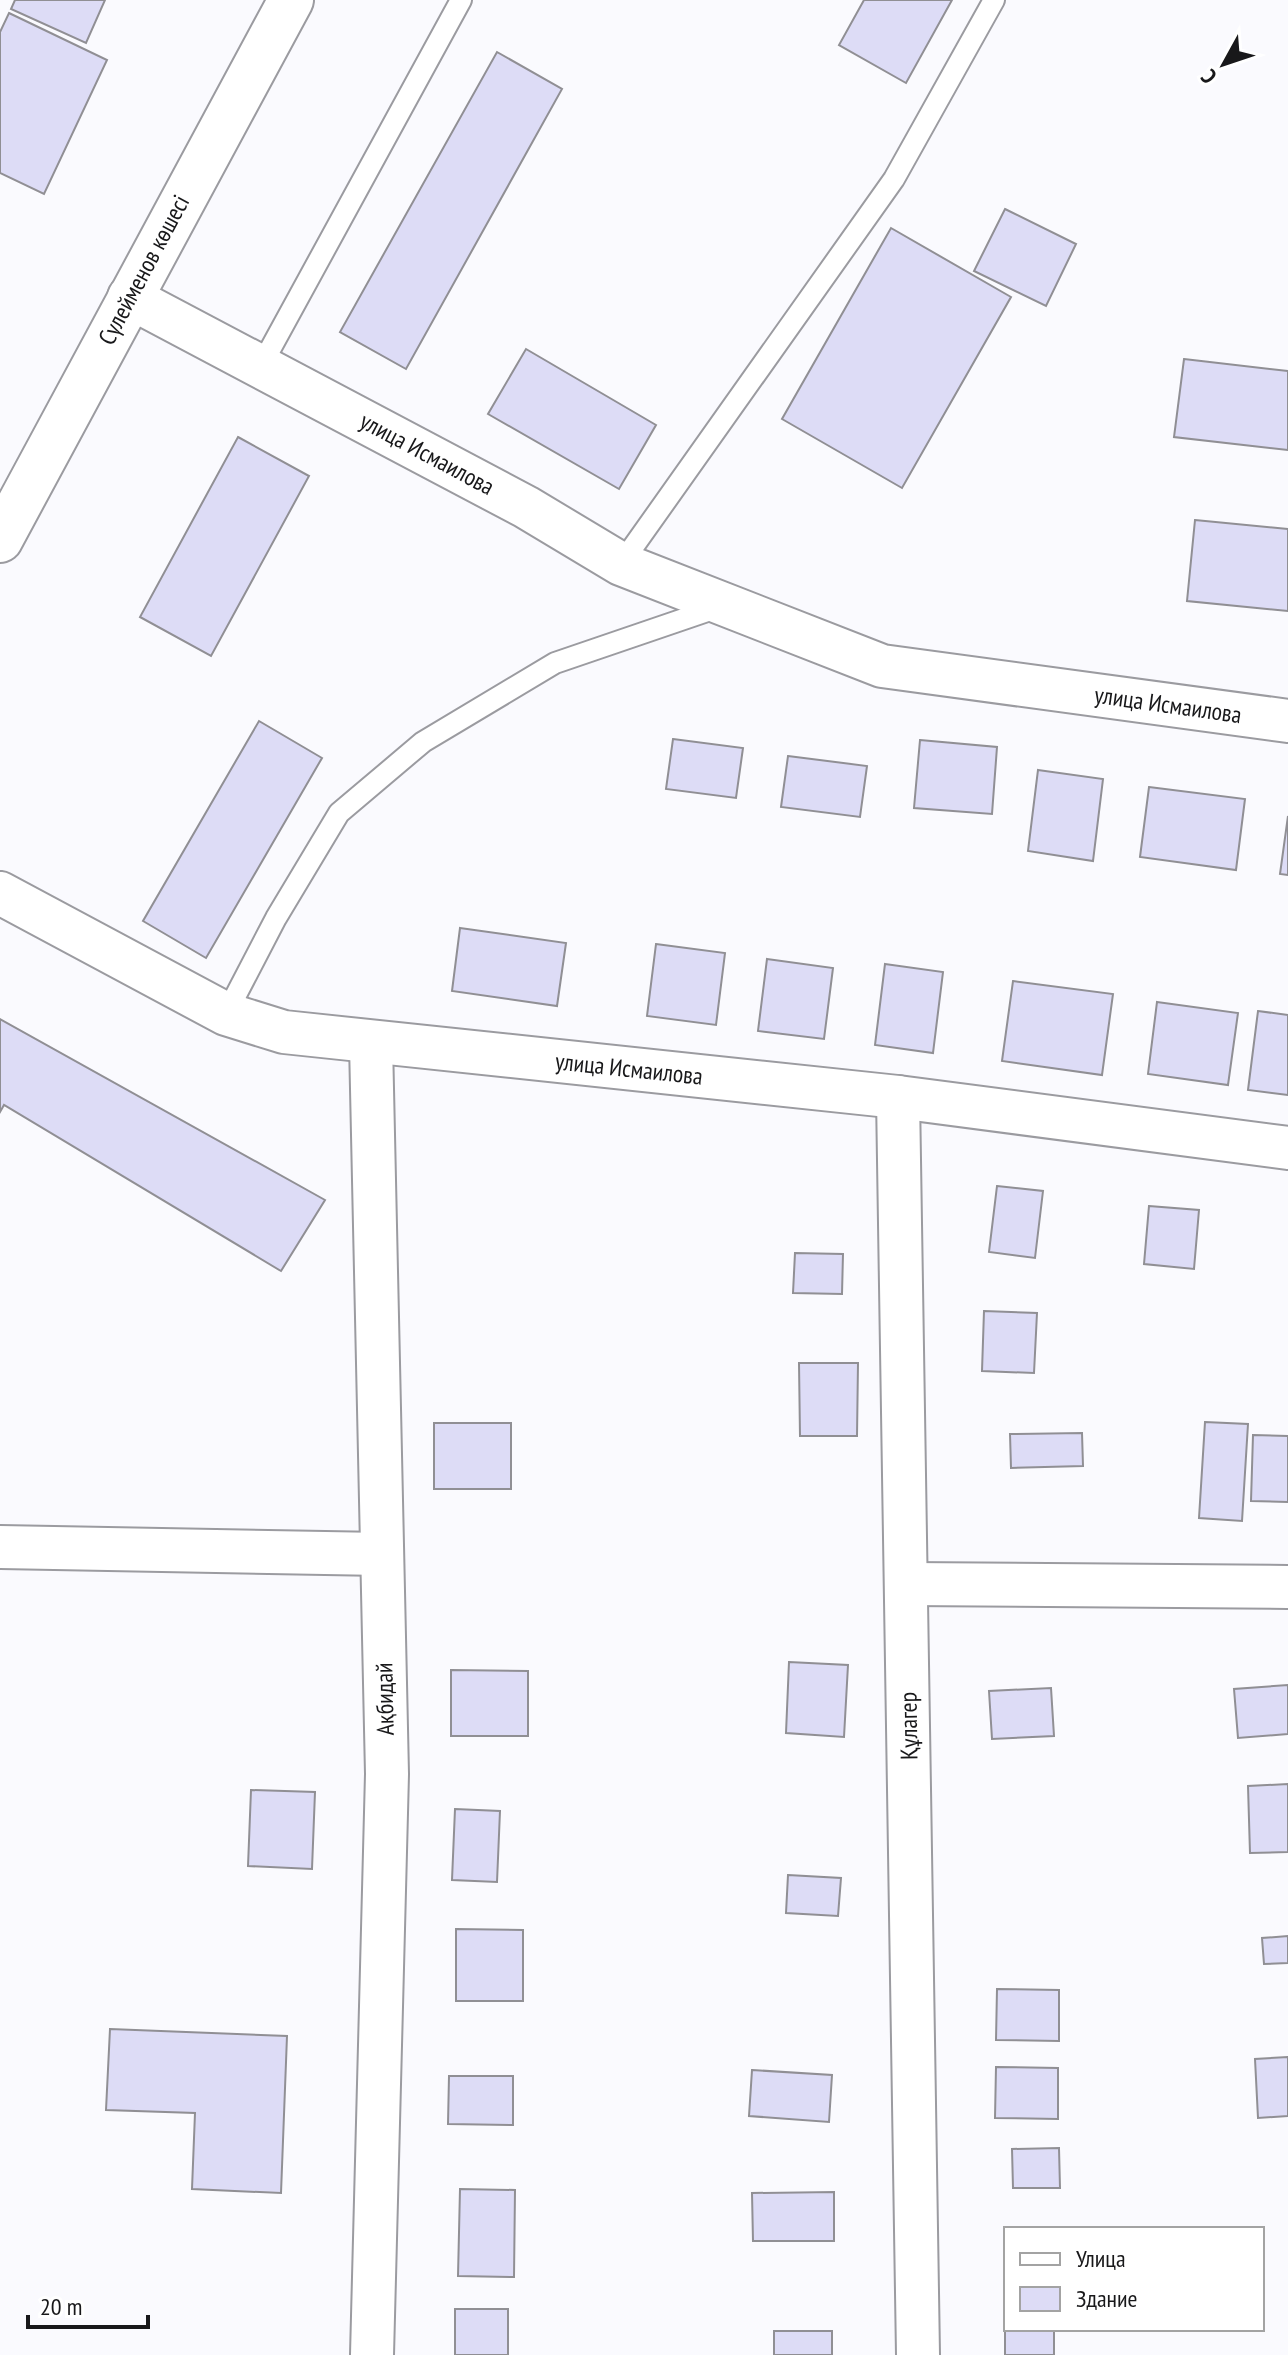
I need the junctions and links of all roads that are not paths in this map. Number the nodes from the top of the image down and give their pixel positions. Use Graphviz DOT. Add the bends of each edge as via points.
graph roads {
  1 [pos="291,0"];
  2 [pos="461,0"];
  3 [pos="994,0"];
  4 [pos="129,297"];
  5 [pos="261,366"];
  6 [pos="0,540"];
  7 [pos="621,564"];
  8 [pos="725,605"];
  9 [pos="1288,721"];
  10 [pos="0,893"];
  11 [pos="226,1014"];
  12 [pos="371,1043"];
  13 [pos="898,1097"];
  14 [pos="1288,1148"];
  15 [pos="0,1547"];
  16 [pos="382,1554"];
  17 [pos="907,1584"];
  18 [pos="1288,1587"];
  19 [pos="372,2355"];
  20 [pos="918,2355"];
  1 -- 4 [label="street, Сүлейменов көшесі"];
  2 -- 5 [label="lane"];
  3 -- 7 [label="lane" via="894,179"];
  4 -- 5 [label="street, улица Исмаилова"];
  4 -- 6 [label="street, Сүлейменов көшесі"];
  5 -- 7 [label="street, улица Исмаилова" via="526,507"];
  7 -- 8 [label="street, улица Исмаилова"];
  8 -- 9 [label="street, улица Исмаилова" via="882,666"];
  8 -- 11 [label="lane" via="555,663 423,742 339,813"];
  10 -- 11 [label="street, улица Исмаилова"];
  11 -- 12 [label="street, улица Исмаилова" via="284,1032"];
  12 -- 13 [label="street, улица Исмаилова"];
  12 -- 16 [label="street, Ақбидай"];
  13 -- 14 [label="street, улица Исмаилова"];
  13 -- 17 [label="street, Құлагер"];
  15 -- 16 [label="street"];
  16 -- 19 [label="street, Ақбидай" via="387,1774"];
  17 -- 18 [label="street"];
  17 -- 20 [label="street, Құлагер"];
}
